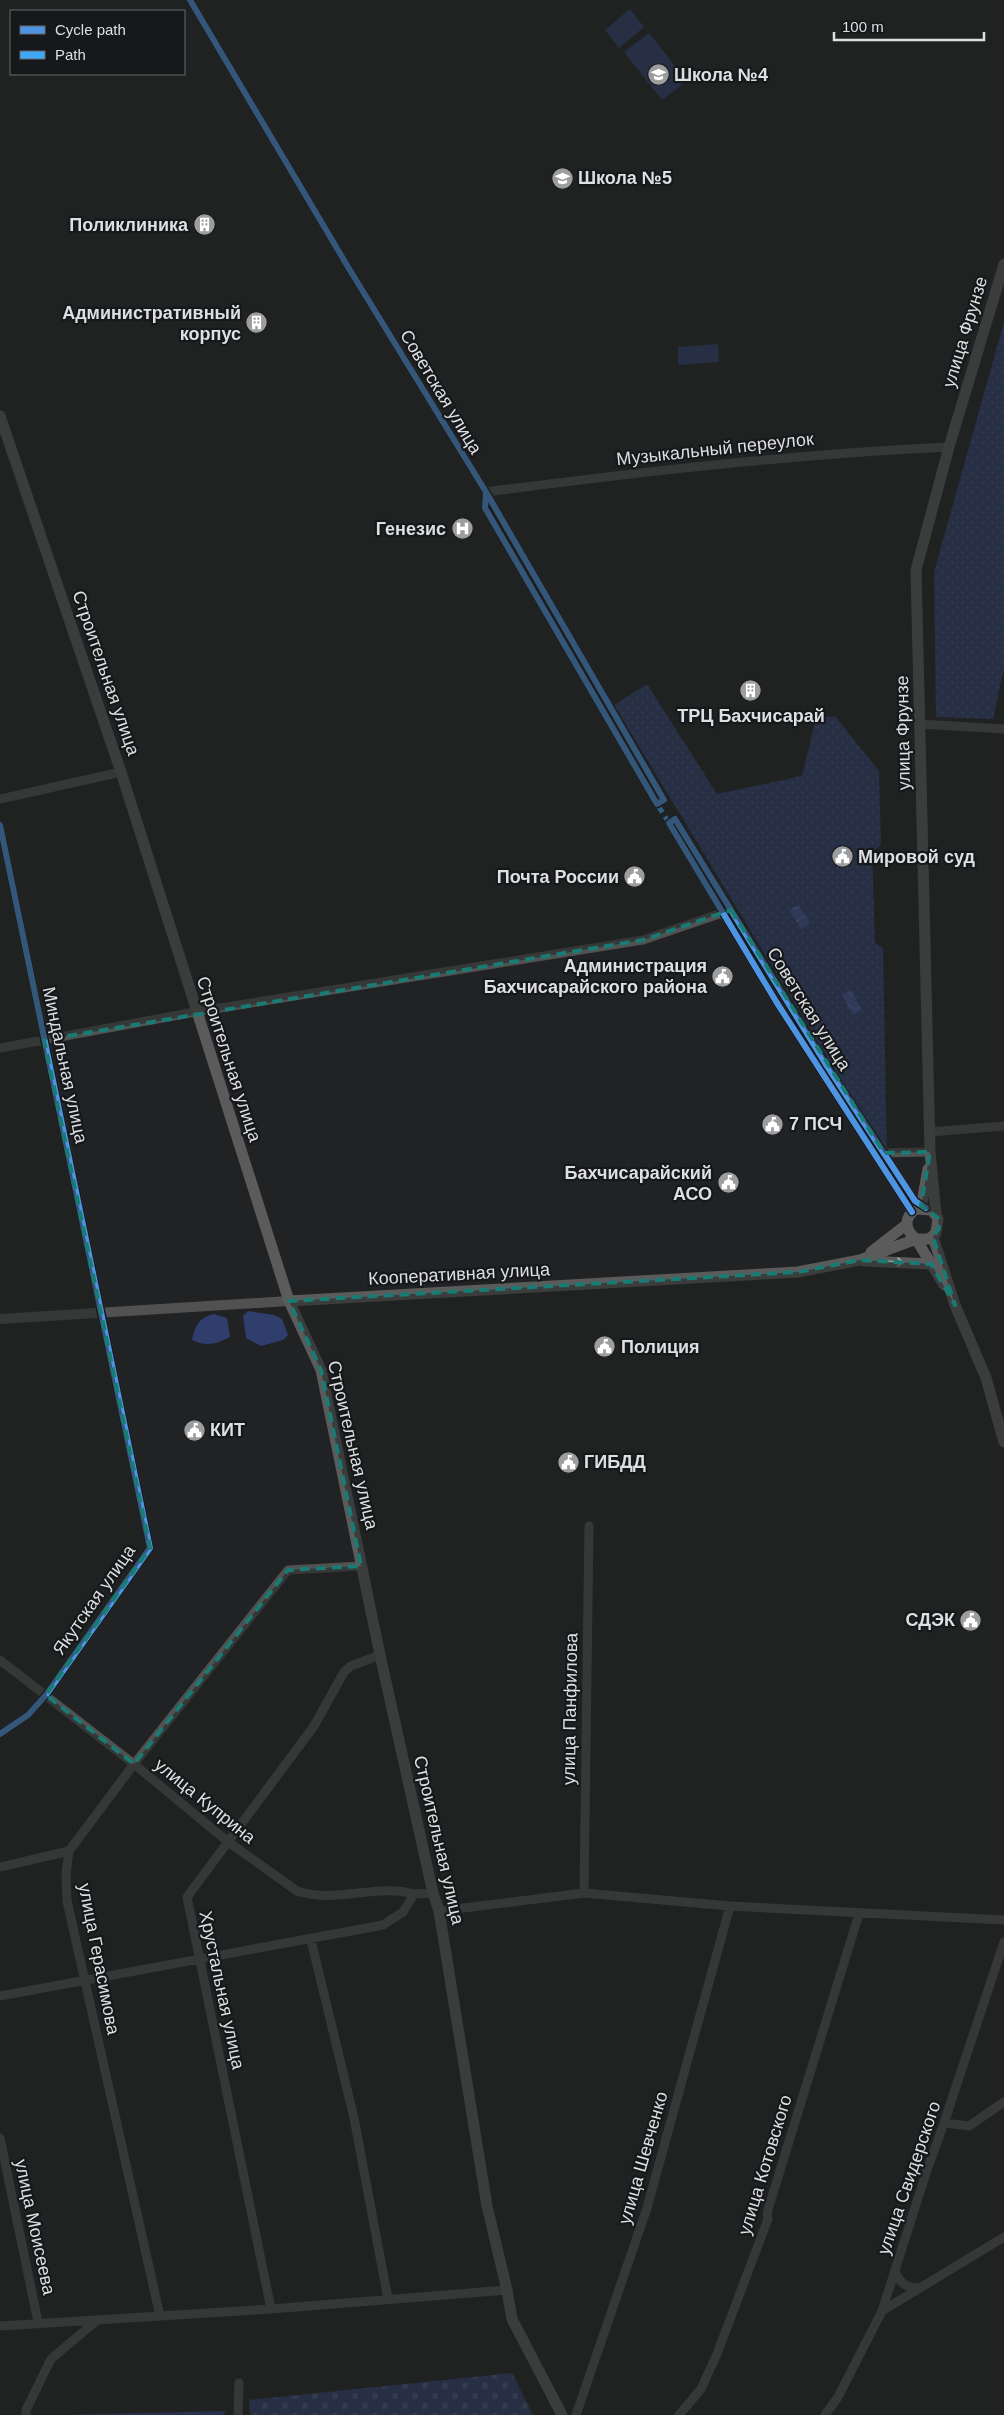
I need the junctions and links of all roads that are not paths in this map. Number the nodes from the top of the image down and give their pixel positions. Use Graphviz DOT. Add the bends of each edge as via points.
graph roads {
  1 [pos="190,0"];
  2 [pos="1004,264"];
  3 [pos="0,416"];
  4 [pos="949,447"];
  5 [pos="486,492"];
  6 [pos="920,724"];
  7 [pos="1004,728"];
  8 [pos="121,772"];
  9 [pos="0,799"];
  10 [pos="664,800"];
  11 [pos="675,819"];
  12 [pos="0,825"];
  13 [pos="727,912"];
  14 [pos="195,1012"];
  15 [pos="44,1040"];
  16 [pos="0,1048"];
  17 [pos="1004,1126"];
  18 [pos="930,1132"];
  19 [pos="930,1152"];
  20 [pos="874,1153"];
  21 [pos="884,1153"];
  22 [pos="924,1211"];
  23 [pos="907,1224"];
  24 [pos="933,1237"];
  25 [pos="916,1239"];
  26 [pos="860,1260"];
  27 [pos="931,1264"];
  28 [pos="289,1301"];
  29 [pos="955,1305"];
  30 [pos="100,1311"];
  31 [pos="0,1319"];
  32 [pos="1004,1442"];
  33 [pos="589,1526"];
  34 [pos="361,1566"];
  35 [pos="380,1656"];
  36 [pos="0,1660"];
  37 [pos="46,1695"];
  38 [pos="0,1734"];
  39 [pos="134,1764"];
  40 [pos="227,1841"];
  41 [pos="69,1851"];
  42 [pos="0,1867"];
  43 [pos="433,1893"];
  44 [pos="584,1893"];
  45 [pos="414,1894"];
  46 [pos="730,1906"];
  47 [pos="439,1911"];
  48 [pos="859,1914"];
  49 [pos="1004,1920"];
  50 [pos="311,1940"];
  51 [pos="1004,1942"];
  52 [pos="201,1959"];
  53 [pos="86,1982"];
  54 [pos="0,1996"];
  55 [pos="1004,2102"];
  56 [pos="944,2124"];
  57 [pos="0,2138"];
  58 [pos="1004,2237"];
  59 [pos="895,2272"];
  60 [pos="919,2288"];
  61 [pos="507,2290"];
  62 [pos="388,2299"];
  63 [pos="271,2309"];
  64 [pos="882,2311"];
  65 [pos="160,2316"];
  66 [pos="96,2321"];
  67 [pos="38,2322"];
  68 [pos="0,2326"];
  69 [pos="239,2383"];
  70 [pos="26,2415"];
  71 [pos="238,2415"];
  72 [pos="562,2415"];
  73 [pos="576,2415"];
  74 [pos="678,2415"];
  75 [pos="825,2415"];
  1 -- 5 [label="street, Советская улица"];
  2 -- 4 [label="main road, улица Фрунзе"];
  3 -- 8 [label="main road, Строительная улица"];
  4 -- 5 [label="street, Музыкальный переулок" via="848,452 663,469"];
  4 -- 6 [label="main road, улица Фрунзе" via="916,570"];
  5 -- 10 [label="street, Советская улица"];
  6 -- 7 [label="street"];
  6 -- 18 [label="main road, улица Фрунзе"];
  8 -- 9 [label="street"];
  8 -- 14 [label="main road, Строительная улица"];
  11 -- 13 [label="street" via="668,823"];
  12 -- 15 [label="street, Миндальная улица"];
  13 -- 14 [label="street" via="643,940"];
  13 -- 20 [label="street" via="777,1003"];
  13 -- 21 [label="street, Советская улица"];
  14 -- 15 [label="street"];
  14 -- 28 [label="main road, Строительная улица"];
  15 -- 16 [label="street"];
  15 -- 30 [label="street, Миндальная улица"];
  17 -- 18 [label="street"];
  18 -- 19 [label="main road, улица Фрунзе"];
  19 -- 21 [label="street"];
  19 -- 22 [label="main road, улица Фрунзе"];
  20 -- 21 [label="street"];
  20 -- 22 [label="street"];
  21 -- 22 [label="street, Советская улица"];
  22 -- 23 [label="main road"];
  22 -- 24 [label="main road" via="939,1228"];
  23 -- 25 [label="main road" via="910,1234"];
  23 -- 26 [label="main road"];
  24 -- 25 [label="main road"];
  24 -- 29 [label="main road"];
  25 -- 26 [label="main road, Кооперативная улица"];
  25 -- 27 [label="main road"];
  26 -- 27 [label="main road, one-way"];
  26 -- 28 [label="main road, Кооперативная улица" via="798,1272"];
  27 -- 29 [label="main road"];
  28 -- 30 [label="street, Кооперативная улица"];
  28 -- 34 [label="main road, Строительная улица" via="321,1370"];
  29 -- 32 [label="main road" via="986,1378"];
  30 -- 31 [label="street, Кооперативная улица"];
  30 -- 37 [label="street, Якутская улица" via="150,1548"];
  33 -- 44 [label="street, улица Панфилова"];
  34 -- 35 [label="main road, Строительная улица"];
  34 -- 39 [label="street" via="288,1570"];
  35 -- 40 [label="street, Хрустальная улица" via="351,1666 344,1672 314,1726"];
  35 -- 43 [label="main road, Строительная улица"];
  36 -- 37 [label="street, улица Куприна"];
  37 -- 38 [label="street, Якутская улица" via="28,1715"];
  37 -- 39 [label="street, улица Куприна"];
  39 -- 40 [label="street, улица Куприна"];
  39 -- 41 [label="street"];
  40 -- 45 [label="street, улица Куприна" via="285,1884 310,1896 399,1890"];
  40 -- 52 [label="street, Хрустальная улица" via="187,1897"];
  41 -- 42 [label="street"];
  41 -- 53 [label="street, улица Герасимова" via="66,1874 68,1901"];
  43 -- 45 [label="street, улица Куприна"];
  43 -- 47 [label="main road, Строительная улица"];
  44 -- 46 [label="street"];
  44 -- 47 [label="street"];
  45 -- 50 [label="street" via="403,1912 383,1925"];
  46 -- 48 [label="street"];
  46 -- 73 [label="street, улица Шевченко" via="647,2208"];
  47 -- 61 [label="main road, Строительная улица" via="487,2206"];
  48 -- 49 [label="street"];
  48 -- 74 [label="street, улица Котовского" via="767,2213 768,2219 701,2389"];
  50 -- 52 [label="street"];
  50 -- 62 [label="street" via="354,2118"];
  51 -- 56 [label="street, улица Свидерского"];
  52 -- 53 [label="street"];
  52 -- 63 [label="street, Хрустальная улица"];
  53 -- 54 [label="street"];
  53 -- 65 [label="street, улица Герасимова"];
  55 -- 56 [label="street" via="969,2126"];
  56 -- 59 [label="street, улица Свидерского"];
  57 -- 67 [label="street, улица Моисеева"];
  58 -- 60 [label="street"];
  59 -- 60 [label="street" via="904,2285"];
  59 -- 64 [label="street, улица Свидерского"];
  60 -- 64 [label="street"];
  61 -- 62 [label="street"];
  61 -- 72 [label="main road, Строительная улица" via="512,2319"];
  62 -- 63 [label="street"];
  63 -- 65 [label="street"];
  64 -- 75 [label="street, улица Свидерского" via="838,2397"];
  65 -- 66 [label="street"];
  66 -- 67 [label="street"];
  66 -- 70 [label="street" via="52,2359"];
  67 -- 68 [label="street"];
  69 -- 71 [label="street"];
}
